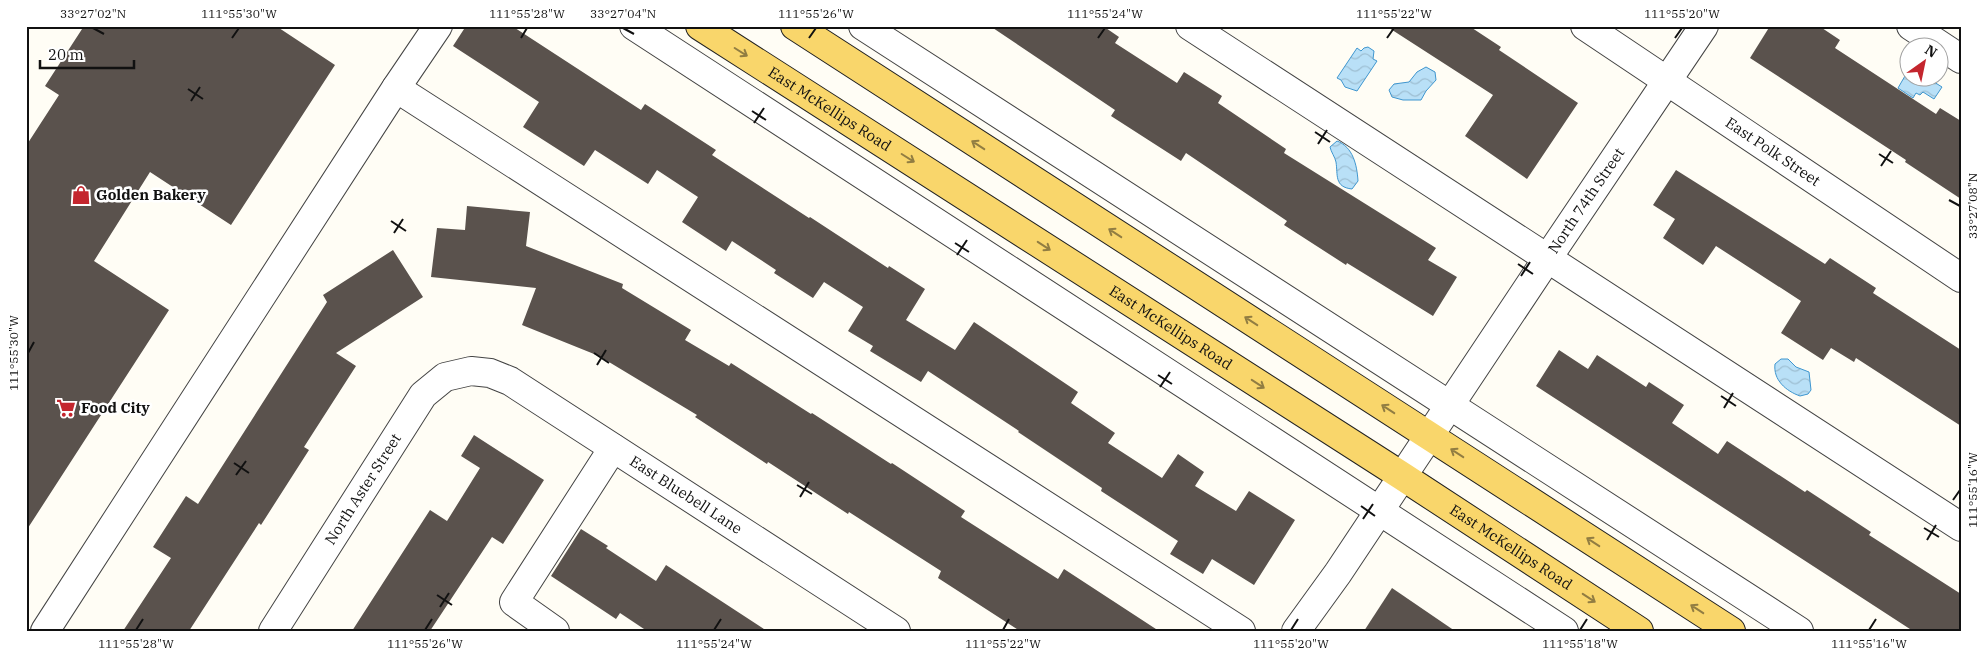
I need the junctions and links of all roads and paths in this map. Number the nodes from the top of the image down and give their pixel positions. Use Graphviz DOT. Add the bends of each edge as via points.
graph roads {
  1 [pos="438,26"];
  2 [pos="634,26"];
  3 [pos="700,26"];
  4 [pos="795,26"];
  5 [pos="863,26"];
  6 [pos="1190,26"];
  7 [pos="1585,26"];
  8 [pos="1704,26"];
  9 [pos="1911,26"];
  10 [pos="1961,59"];
  11 [pos="1668,81"];
  12 [pos="396,88"];
  13 [pos="1547,259"];
  14 [pos="1961,278"];
  15 [pos="471,371"];
  16 [pos="1449,406"];
  17 [pos="1429,435"];
  18 [pos="614,448"];
  19 [pos="1402,476"];
  20 [pos="1379,511"];
  21 [pos="1961,526"];
  22 [pos="45,631"];
  23 [pos="274,631"];
  24 [pos="555,631"];
  25 [pos="896,631"];
  26 [pos="1241,631"];
  27 [pos="1296,631"];
  28 [pos="1564,631"];
  29 [pos="1639,631"];
  30 [pos="1731,631"];
  31 [pos="1799,631"];
  1 -- 12 [label="street"];
  2 -- 20 [label="street"];
  3 -- 19 [label="main road, East McKellips Road, one-way"];
  17 -- 4 [label="main road, one-way"];
  5 -- 16 [label="street"];
  6 -- 13 [label="street"];
  7 -- 11 [label="street, East Polk Street"];
  8 -- 11 [label="street, North 74th Street"];
  9 -- 10 [label="street"];
  11 -- 13 [label="street, North 74th Street"];
  11 -- 14 [label="street, East Polk Street"];
  12 -- 22 [label="street"];
  12 -- 26 [label="street"];
  13 -- 16 [label="street, North 74th Street"];
  13 -- 21 [label="street"];
  15 -- 18 [label="street, East Bluebell Lane" via="490,373 510,381"];
  15 -- 23 [label="street, North Aster Street" via="445,377 423,395"];
  16 -- 17 [label="street, North 74th Street"];
  16 -- 31 [label="street"];
  17 -- 19 [label="street, North 74th Street"];
  30 -- 17 [label="main road, one-way"];
  18 -- 24 [label="street" via="514,602"];
  18 -- 25 [label="street, East Bluebell Lane"];
  19 -- 20 [label="street, North 74th Street"];
  19 -- 29 [label="main road, East McKellips Road, one-way"];
  20 -- 27 [label="street, North 74th Street"];
  20 -- 28 [label="street"];
}
